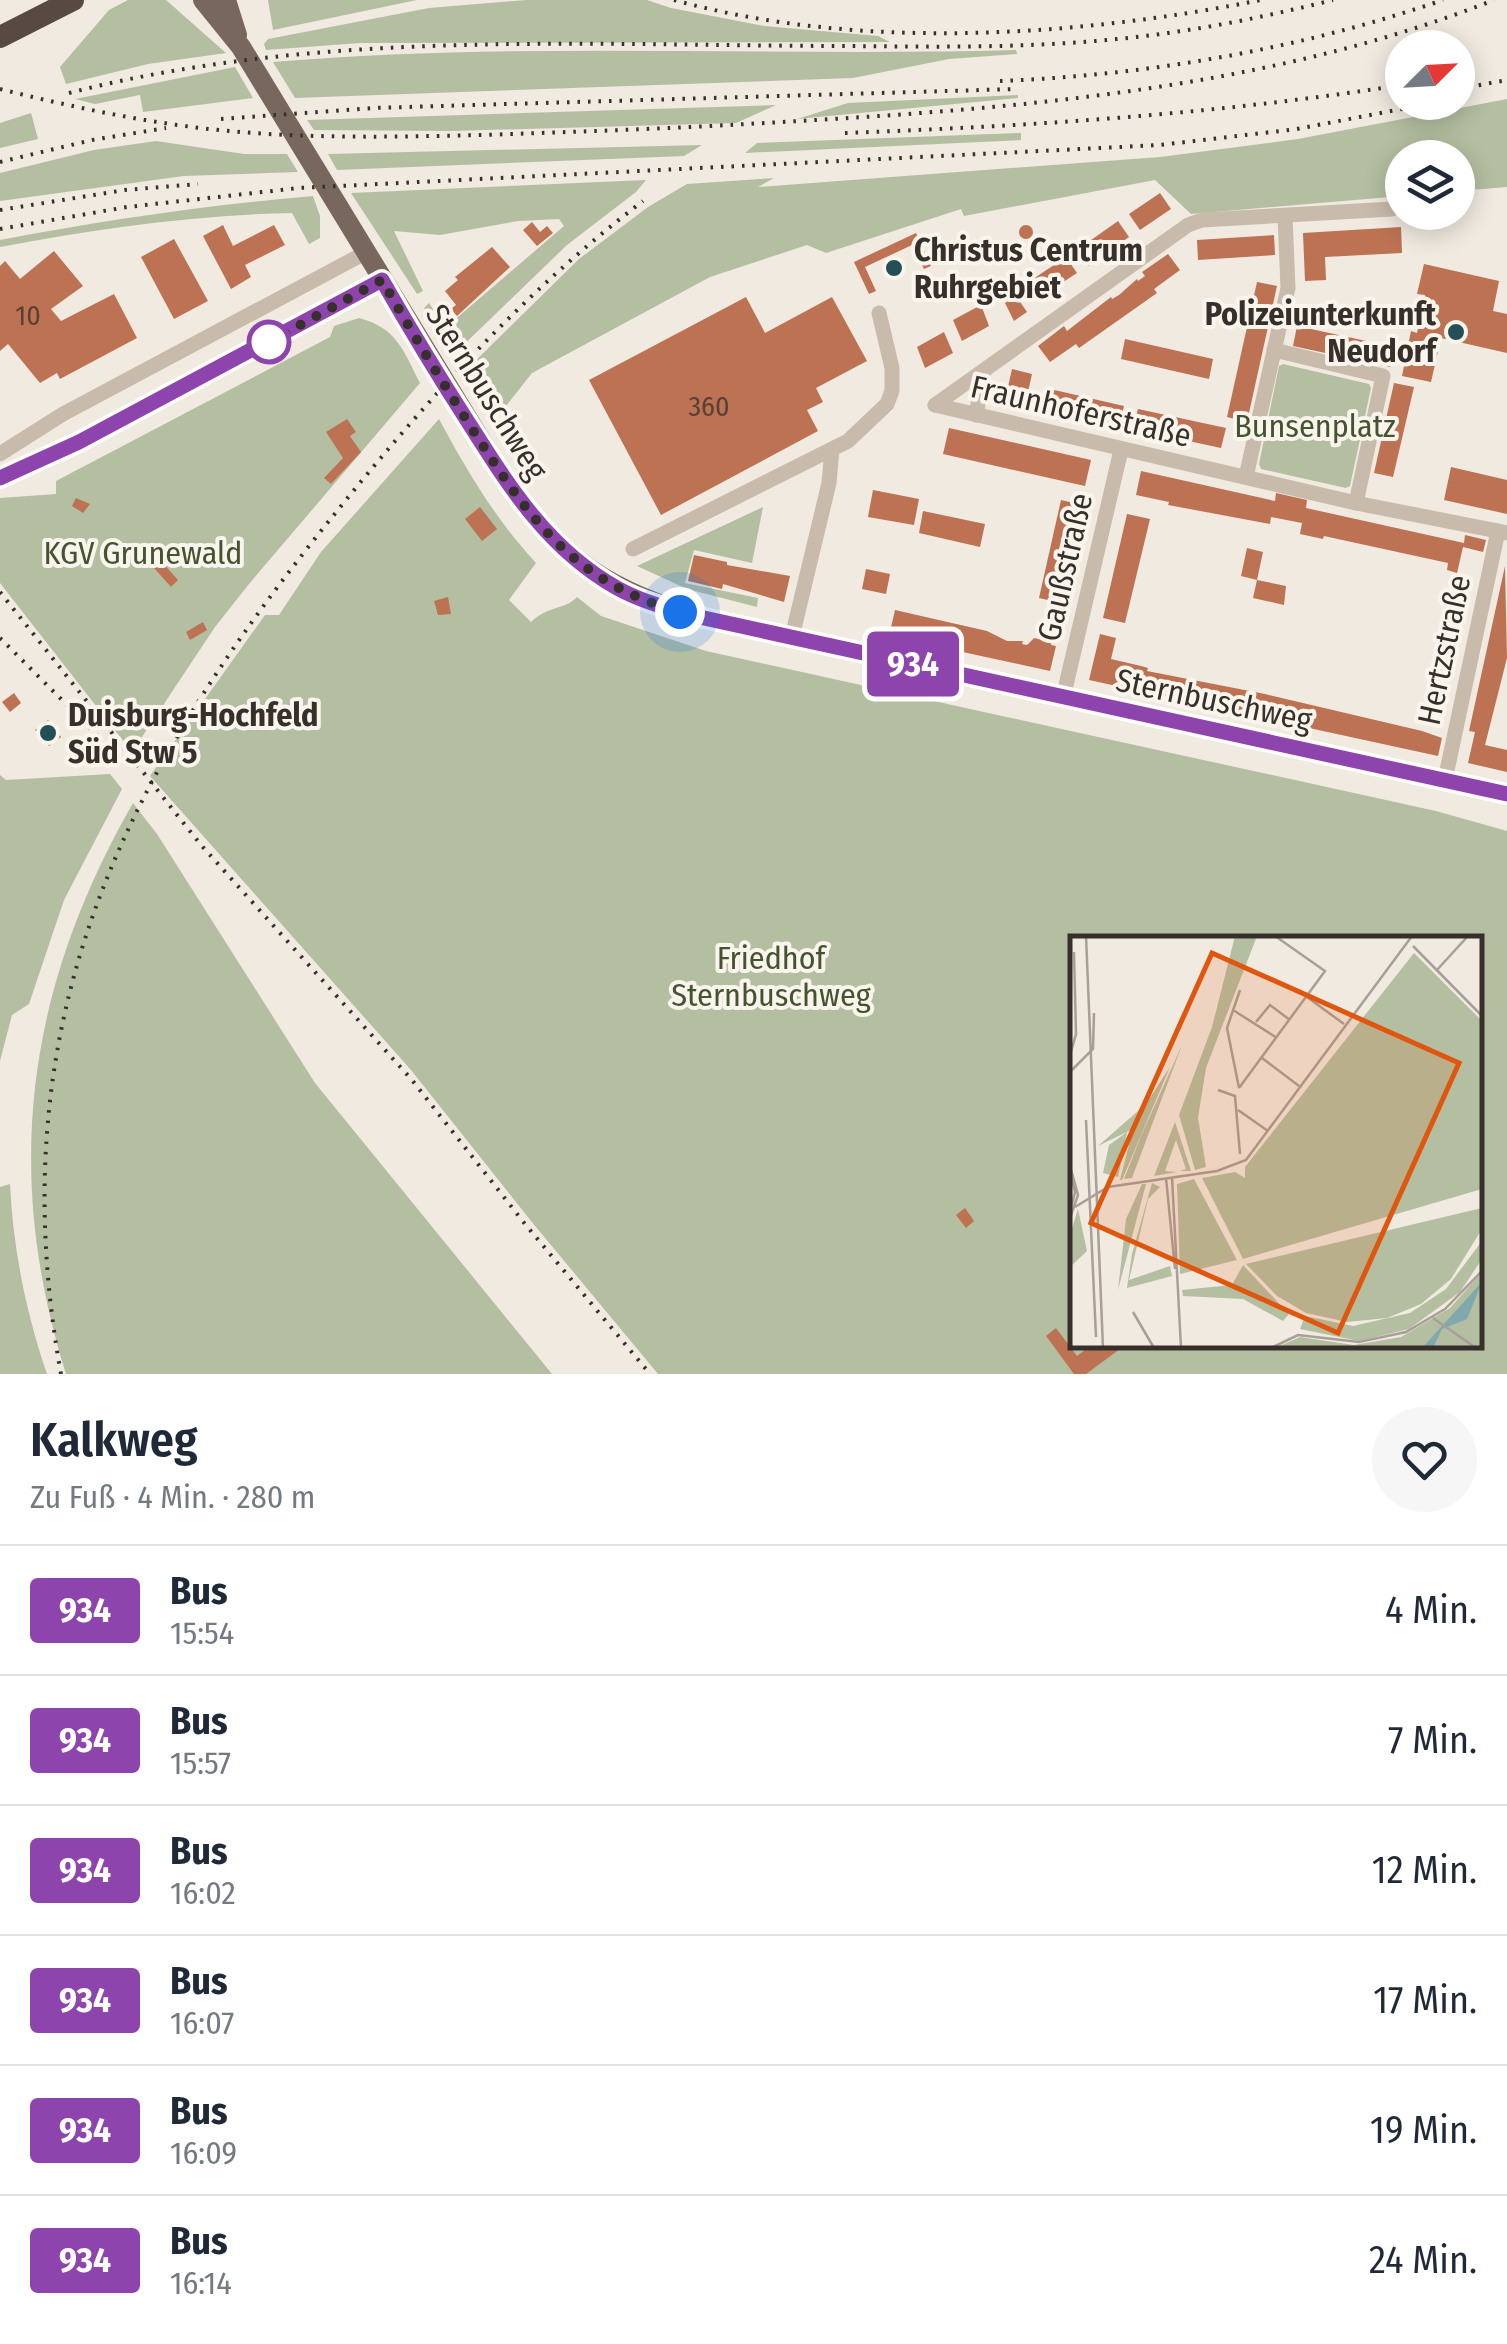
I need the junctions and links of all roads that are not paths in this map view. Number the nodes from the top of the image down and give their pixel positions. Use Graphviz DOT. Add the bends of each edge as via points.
graph roads {
  1 [pos="73,0"];
  2 [pos="203,0"];
  3 [pos="226,0"];
  4 [pos="0,37"];
  5 [pos="241,47"];
  6 [pos="1385,209"];
  7 [pos="1284,216"];
  8 [pos="365,252"];
  9 [pos="382,280"];
  10 [pos="879,314"];
  11 [pos="1274,350"];
  12 [pos="984,371"];
  13 [pos="976,415"];
  14 [pos="832,449"];
  15 [pos="1121,450"];
  16 [pos="0,454"];
  17 [pos="0,478"];
  18 [pos="1246,478"];
  19 [pos="1356,503"];
  20 [pos="1502,532"];
  21 [pos="633,549"];
  22 [pos="792,637"];
  23 [pos="1062,698"];
  24 [pos="1444,780"];
  25 [pos="1507,794"];
  1 -- 4 [label="highway"];
  2 -- 5 [label="main road, Sternbuschweg"];
  3 -- 5 [label="main road, Sternbuschweg"];
  5 -- 8 [label="main road, Sternbuschweg"];
  6 -- 7 [label="street"];
  7 -- 11 [label="street" via="1288,288"];
  7 -- 12 [label="street" via="1188,225"];
  8 -- 9 [label="main road, Sternbuschweg"];
  8 -- 16 [label="street"];
  9 -- 17 [label="street"];
  9 -- 22 [label="main road, Sternbuschweg" via="504,478 572,557 616,588 657,605"];
  10 -- 14 [label="street" via="892,391 887,404"];
  11 -- 18 [label="street"];
  11 -- 19 [label="street" via="1383,376"];
  12 -- 13 [label="street"];
  12 -- 13 [label="street, Fraunhoferstraße" via="935,405"];
  13 -- 15 [label="street, Fraunhoferstraße"];
  14 -- 21 [label="street"];
  14 -- 22 [label="street"];
  15 -- 18 [label="street, Fraunhoferstraße"];
  15 -- 23 [label="street, Gaußstraße"];
  18 -- 19 [label="street, Fraunhoferstraße"];
  19 -- 20 [label="street, Fraunhoferstraße"];
  20 -- 24 [label="street, Hertzstraße"];
  22 -- 23 [label="main road, Sternbuschweg"];
  23 -- 24 [label="main road, Sternbuschweg"];
  24 -- 25 [label="main road, Sternbuschweg"];
}
